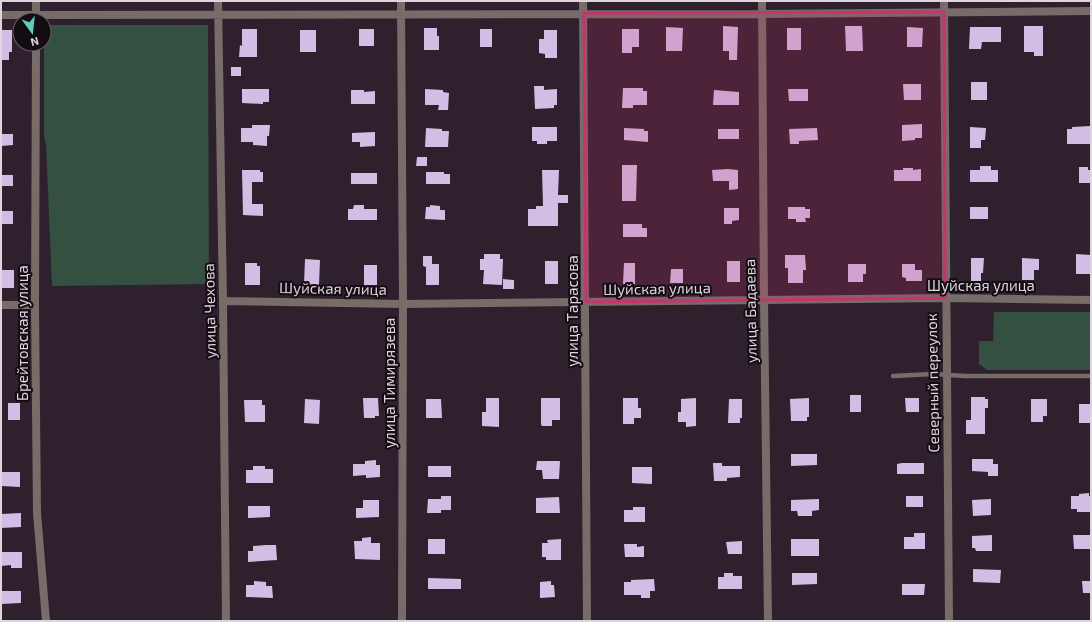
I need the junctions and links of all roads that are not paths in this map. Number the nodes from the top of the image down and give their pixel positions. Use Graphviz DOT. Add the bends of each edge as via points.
graph roads {
  1 [pos="36,1"];
  2 [pos="218,1"];
  3 [pos="401,1"];
  4 [pos="583,1"];
  5 [pos="762,1"];
  6 [pos="944,1"];
  7 [pos="1091,10"];
  8 [pos="36,12"];
  9 [pos="944,12"];
  10 [pos="584,13"];
  11 [pos="218,14"];
  12 [pos="401,14"];
  13 [pos="762,14"];
  14 [pos="1,15"];
  15 [pos="12,16"];
  16 [pos="52,17"];
  17 [pos="36,52"];
  18 [pos="945,298"];
  19 [pos="764,300"];
  20 [pos="1091,300"];
  21 [pos="224,301"];
  22 [pos="586,302"];
  23 [pos="404,304"];
  24 [pos="1,305"];
  25 [pos="35,305"];
  26 [pos="946,375"];
  27 [pos="893,376"];
  28 [pos="1091,376"];
  29 [pos="46,621"];
  30 [pos="226,621"];
  31 [pos="402,621"];
  32 [pos="587,621"];
  33 [pos="768,621"];
  34 [pos="949,621"];
  1 -- 8 [label="street"];
  2 -- 11 [label="street, улица Чехова"];
  3 -- 12 [label="street, улица Тимирязева"];
  4 -- 10 [label="street, улица Тарасова"];
  5 -- 13 [label="street, улица Бадаева"];
  6 -- 9 [label="street, Северный переулок"];
  7 -- 9 [label="street"];
  9 -- 13 [label="street"];
  9 -- 18 [label="street, Северный переулок"];
  10 -- 12 [label="street"];
  10 -- 13 [label="street"];
  10 -- 22 [label="street, улица Тарасова"];
  11 -- 12 [label="street"];
  11 -- 16 [label="street"];
  11 -- 21 [label="street, улица Чехова"];
  12 -- 23 [label="street, улица Тимирязева"];
  13 -- 19 [label="street, улица Бадаева"];
  14 -- 15 [label="street"];
  17 -- 25 [label="street, Брейтовская улица"];
  18 -- 19 [label="street, Шуйская улица"];
  18 -- 20 [label="street, Шуйская улица"];
  18 -- 26 [label="street, Северный переулок"];
  19 -- 22 [label="street, Шуйская улица"];
  19 -- 33 [label="street, улица Бадаева"];
  21 -- 23 [label="street, Шуйская улица"];
  21 -- 30 [label="street, улица Чехова"];
  22 -- 23 [label="street, Шуйская улица"];
  22 -- 32 [label="street, улица Тарасова"];
  23 -- 31 [label="street, улица Тимирязева"];
  24 -- 25 [label="street"];
  25 -- 29 [label="street, Брейтовская улица" via="37,513"];
  26 -- 27 [label="lane"];
  26 -- 28 [label="lane"];
  26 -- 34 [label="street, Северный переулок"];
}
